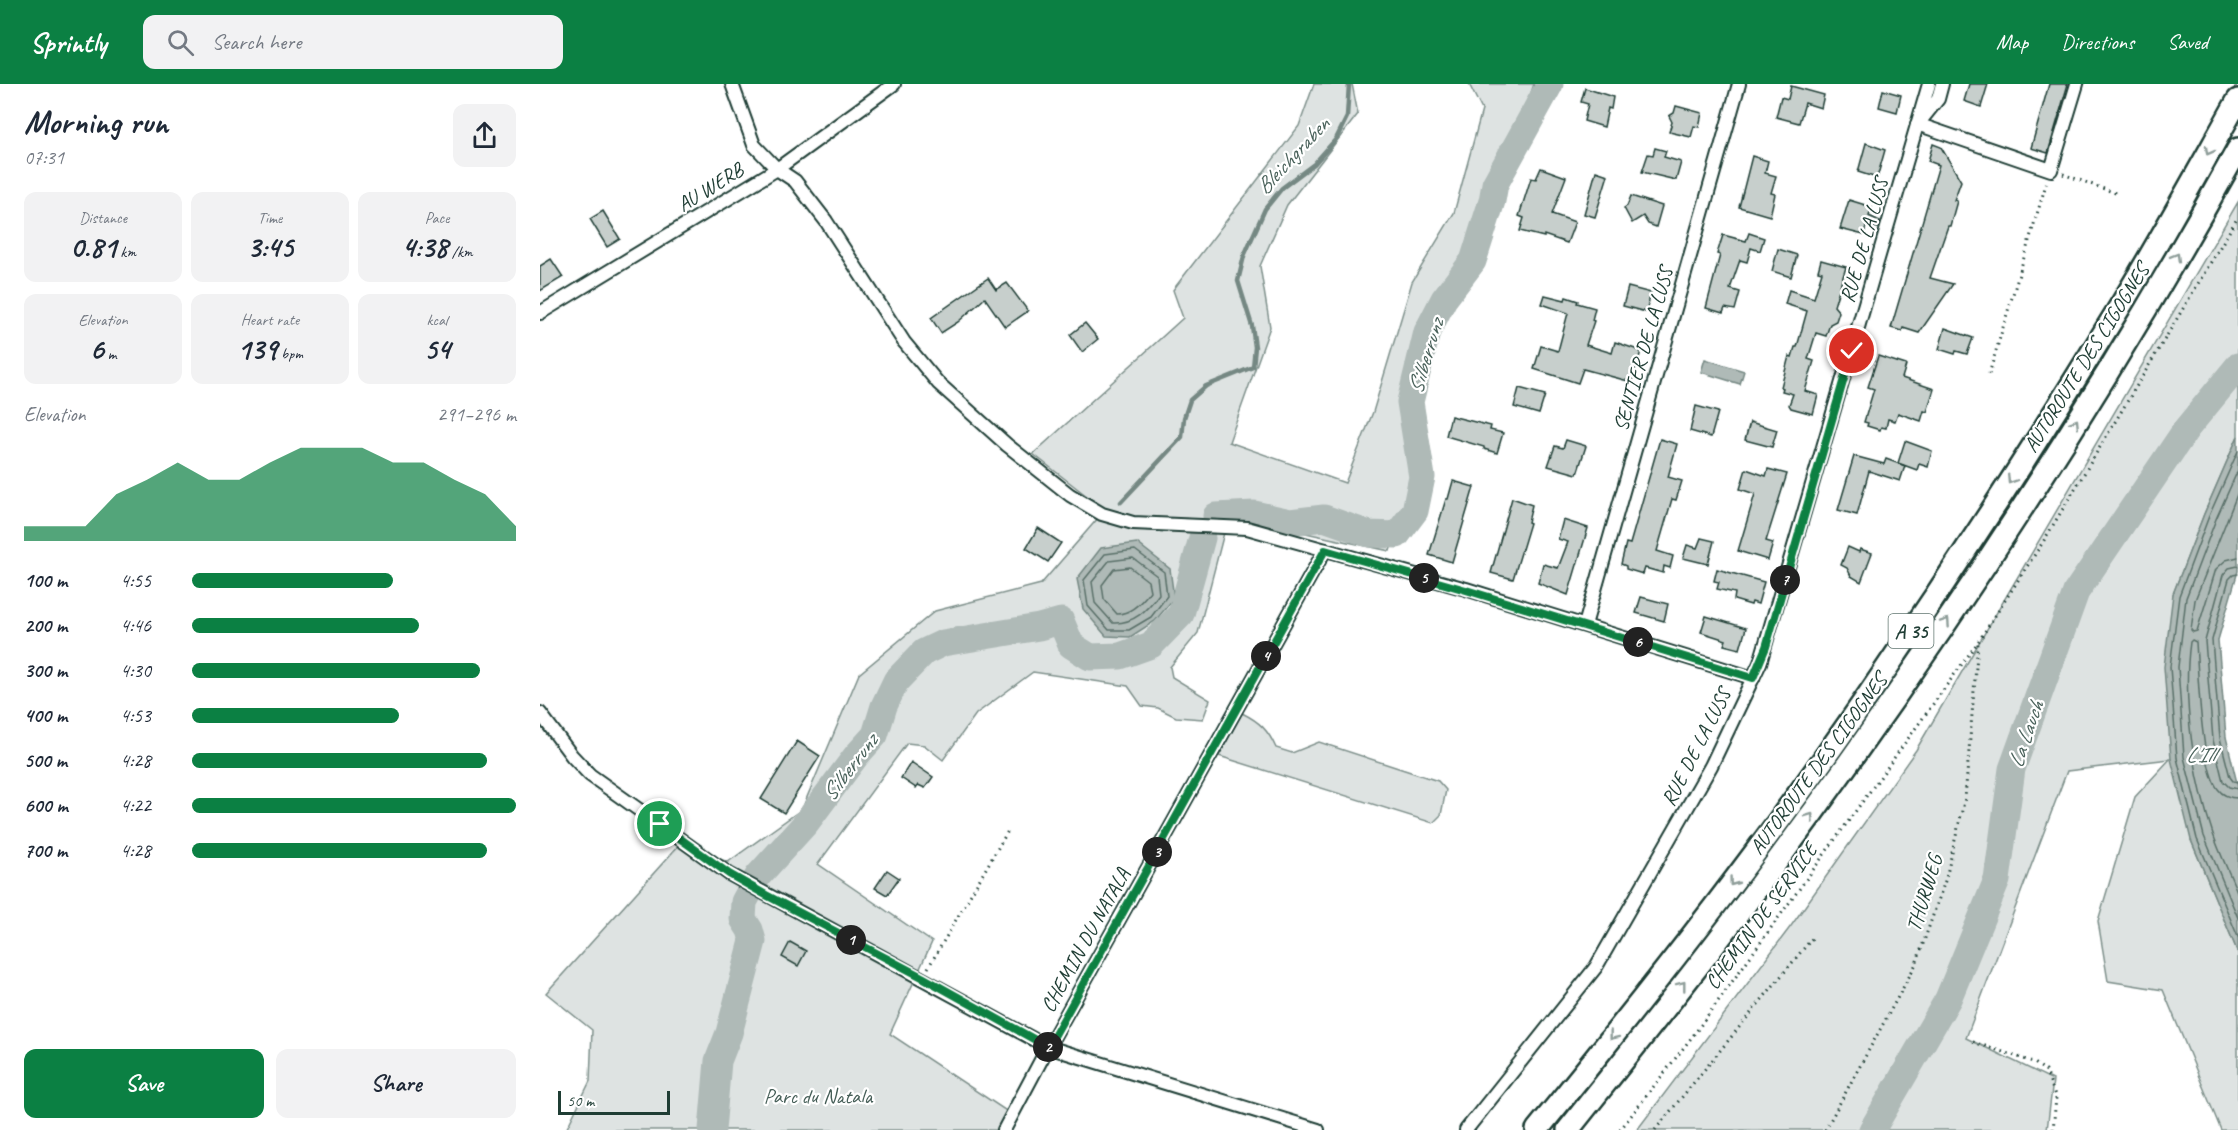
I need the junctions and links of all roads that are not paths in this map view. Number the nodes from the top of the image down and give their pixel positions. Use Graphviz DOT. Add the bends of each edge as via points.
graph roads {
  1 [pos="732,84"];
  2 [pos="894,84"];
  3 [pos="1739,84"];
  4 [pos="1929,84"];
  5 [pos="1942,84"];
  6 [pos="2077,84"];
  7 [pos="2238,100"];
  8 [pos="1917,124"];
  9 [pos="2238,149"];
  10 [pos="777,169"];
  11 [pos="540,313"];
  12 [pos="1325,550"];
  13 [pos="1585,626"];
  14 [pos="1753,678"];
  15 [pos="540,713"];
  16 [pos="1048,1047"];
  17 [pos="1004,1130"];
  18 [pos="1318,1130"];
  19 [pos="1466,1130"];
  20 [pos="1537,1130"];
  21 [pos="1568,1130"];
  1 -- 10 [label="street" via="754,145"];
  2 -- 10 [label="street, AU WERB"];
  3 -- 13 [label="street, SENTIER DE LA LUSS"];
  4 -- 8 [label="street, RUE DE LA LUSS"];
  5 -- 8 [label="street, RUE DE LA LUSS" via="1938,99"];
  6 -- 8 [label="street" via="2051,170"];
  7 -- 20 [label="highway, AUTOROUTE DES CIGOGNES / A 35, one-way" via="2114,316 1886,669 1730,886"];
  8 -- 14 [label="street, RUE DE LA LUSS" via="1769,636"];
  21 -- 9 [label="highway, AUTOROUTE DES CIGOGNES / A 35, one-way" via="1751,897 1933,642 2096,390"];
  10 -- 11 [label="street, AU WERB"];
  10 -- 12 [label="street" via="795,181 814,205 904,342 938,383 1070,495 1102,514 1133,523 1247,528"];
  12 -- 13 [label="street"];
  12 -- 16 [label="street, CHEMIN DU NATALA"];
  13 -- 14 [label="street"];
  14 -- 19 [label="street, RUE DE LA LUSS" via="1711,766 1596,967"];
  15 -- 16 [label="street" via="590,775 742,881"];
  16 -- 17 [label="street, CHEMIN DU NATALA"];
  16 -- 18 [label="street"];
}
